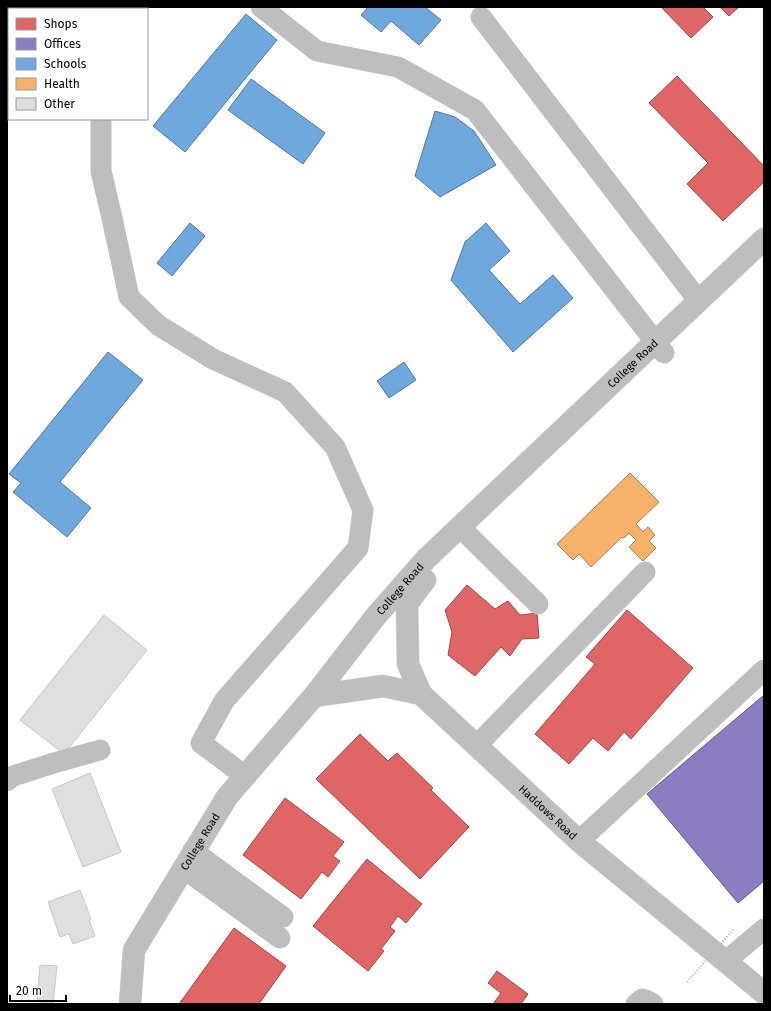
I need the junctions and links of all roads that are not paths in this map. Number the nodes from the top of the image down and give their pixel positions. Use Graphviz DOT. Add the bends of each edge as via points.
graph roads {
  1 [pos="261,7"];
  2 [pos="481,17"];
  3 [pos="101,120"];
  4 [pos="764,239"];
  5 [pos="764,259"];
  6 [pos="698,300"];
  7 [pos="659,347"];
  8 [pos="469,536"];
  9 [pos="645,572"];
  10 [pos="538,604"];
  11 [pos="764,670"];
  12 [pos="421,694"];
  13 [pos="314,696"];
  14 [pos="476,746"];
  15 [pos="100,750"];
  16 [pos="245,776"];
  17 [pos="7,781"];
  18 [pos="579,842"];
  19 [pos="188,860"];
  20 [pos="283,917"];
  21 [pos="764,929"];
  22 [pos="280,938"];
  23 [pos="726,961"];
  24 [pos="764,993"];
  25 [pos="130,1004"];
  26 [pos="636,1004"];
  27 [pos="652,1004"];
  1 -- 7 [label="street" via="317,51 398,67 475,110"];
  2 -- 6 [label="street"];
  3 -- 16 [label="street" via="101,171 129,297 170,333 213,359 285,392 335,447 363,510 358,548 224,701 202,743"];
  4 -- 6 [label="main road, College Road"];
  5 -- 7 [label="main road, College Road"];
  6 -- 7 [label="main road, College Road"];
  7 -- 8 [label="main road, College Road"];
  7 -- 13 [label="main road, College Road" via="426,559 376,616"];
  8 -- 10 [label="street"];
  8 -- 12 [label="main road, College Road" via="434,569 407,604 408,664"];
  9 -- 14 [label="street"];
  11 -- 18 [label="street"];
  12 -- 13 [label="main road" via="383,686"];
  12 -- 14 [label="main road, Haddows Road"];
  13 -- 16 [label="main road, College Road"];
  14 -- 18 [label="main road, Haddows Road"];
  15 -- 17 [label="street" via="13,776"];
  16 -- 19 [label="main road, College Road" via="227,797"];
  18 -- 23 [label="main road, Haddows Road"];
  19 -- 20 [label="street"];
  19 -- 22 [label="street"];
  19 -- 25 [label="main road, College Road" via="134,950"];
  21 -- 23 [label="street"];
  23 -- 24 [label="main road, Haddows Road"];
  26 -- 27 [label="street" via="642,999"];
}
